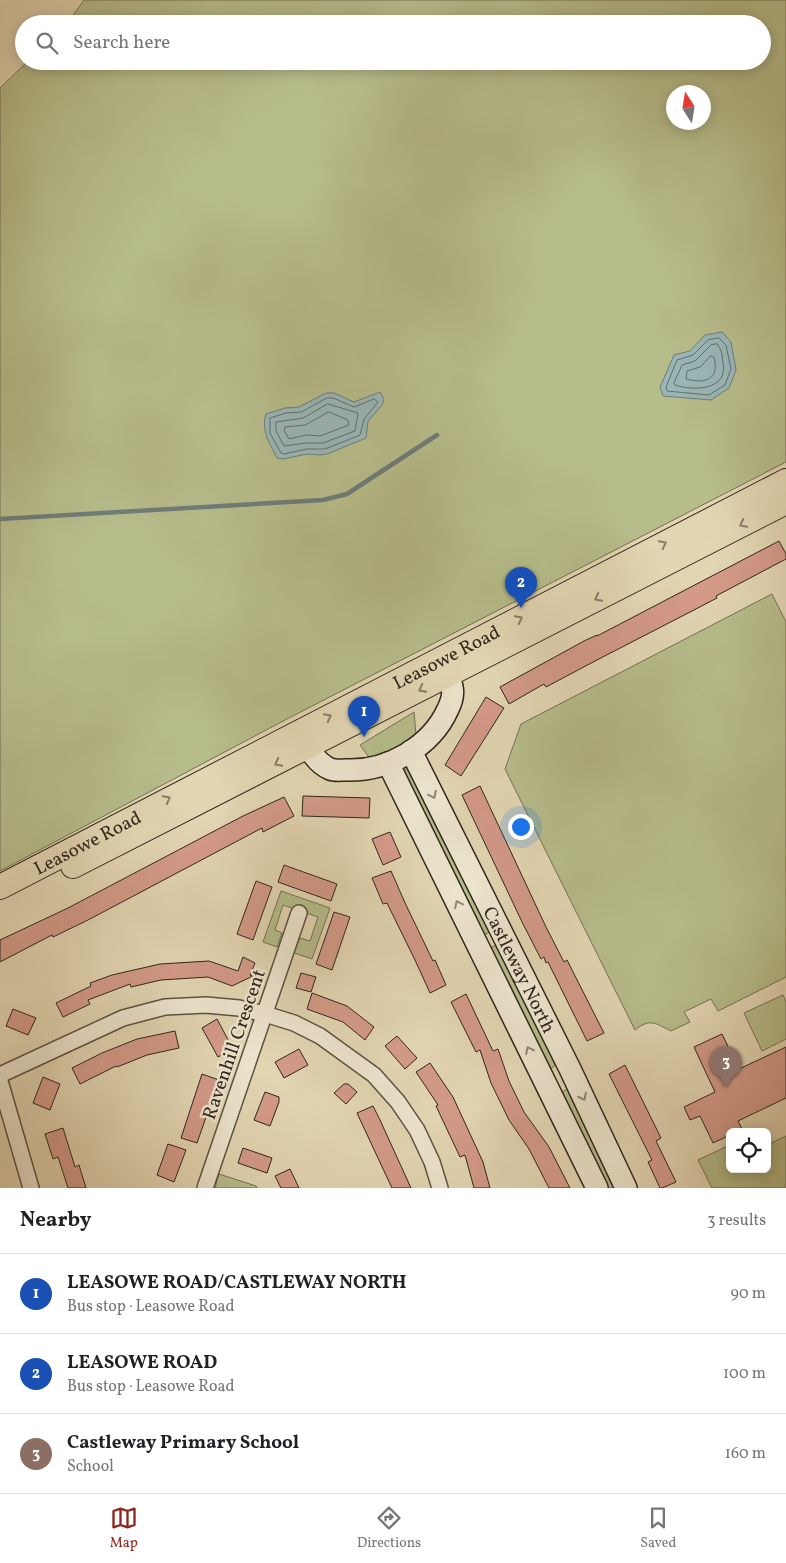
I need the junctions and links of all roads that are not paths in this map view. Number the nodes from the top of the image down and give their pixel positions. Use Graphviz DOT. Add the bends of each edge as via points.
graph roads {
  1 [pos="786,481"];
  2 [pos="786,502"];
  3 [pos="443,668"];
  4 [pos="304,739"];
  5 [pos="412,751"];
  6 [pos="388,763"];
  7 [pos="0,887"];
  8 [pos="0,903"];
  9 [pos="300,913"];
  10 [pos="503,935"];
  11 [pos="479,947"];
  12 [pos="265,1014"];
  13 [pos="570,1069"];
  14 [pos="0,1075"];
  15 [pos="0,1081"];
  16 [pos="544,1082"];
  17 [pos="31,1188"];
  18 [pos="206,1188"];
  19 [pos="440,1188"];
  20 [pos="597,1188"];
  21 [pos="626,1188"];
  3 -- 1 [label="main road, Leasowe Road, one-way"];
  2 -- 3 [label="main road, Leasowe Road, one-way"];
  3 -- 4 [label="main road, Leasowe Road"];
  3 -- 5 [label="street, Leasowe Road" via="452,687 451,701 442,722"];
  4 -- 6 [label="street, Leasowe Road" via="316,759 331,770 352,770"];
  7 -- 4 [label="main road, Leasowe Road, one-way"];
  4 -- 8 [label="main road, Leasowe Road, one-way"];
  5 -- 6 [label="street, Leasowe Road"];
  5 -- 10 [label="street, Castleway North, one-way"];
  11 -- 6 [label="street, Castleway North, one-way"];
  9 -- 12 [label="street, Ravenhill Crescent"];
  10 -- 11 [label="street"];
  10 -- 13 [label="street, Castleway North"];
  16 -- 11 [label="street, Castleway North, one-way"];
  12 -- 14 [label="street" via="206,1005 165,1008 123,1018"];
  12 -- 18 [label="street, Ravenhill Crescent"];
  12 -- 19 [label="street" via="320,1036 374,1074 417,1130"];
  13 -- 16 [label="street"];
  13 -- 21 [label="street, Castleway North, one-way"];
  15 -- 17 [label="street"];
  16 -- 20 [label="street, Castleway North"];
}
